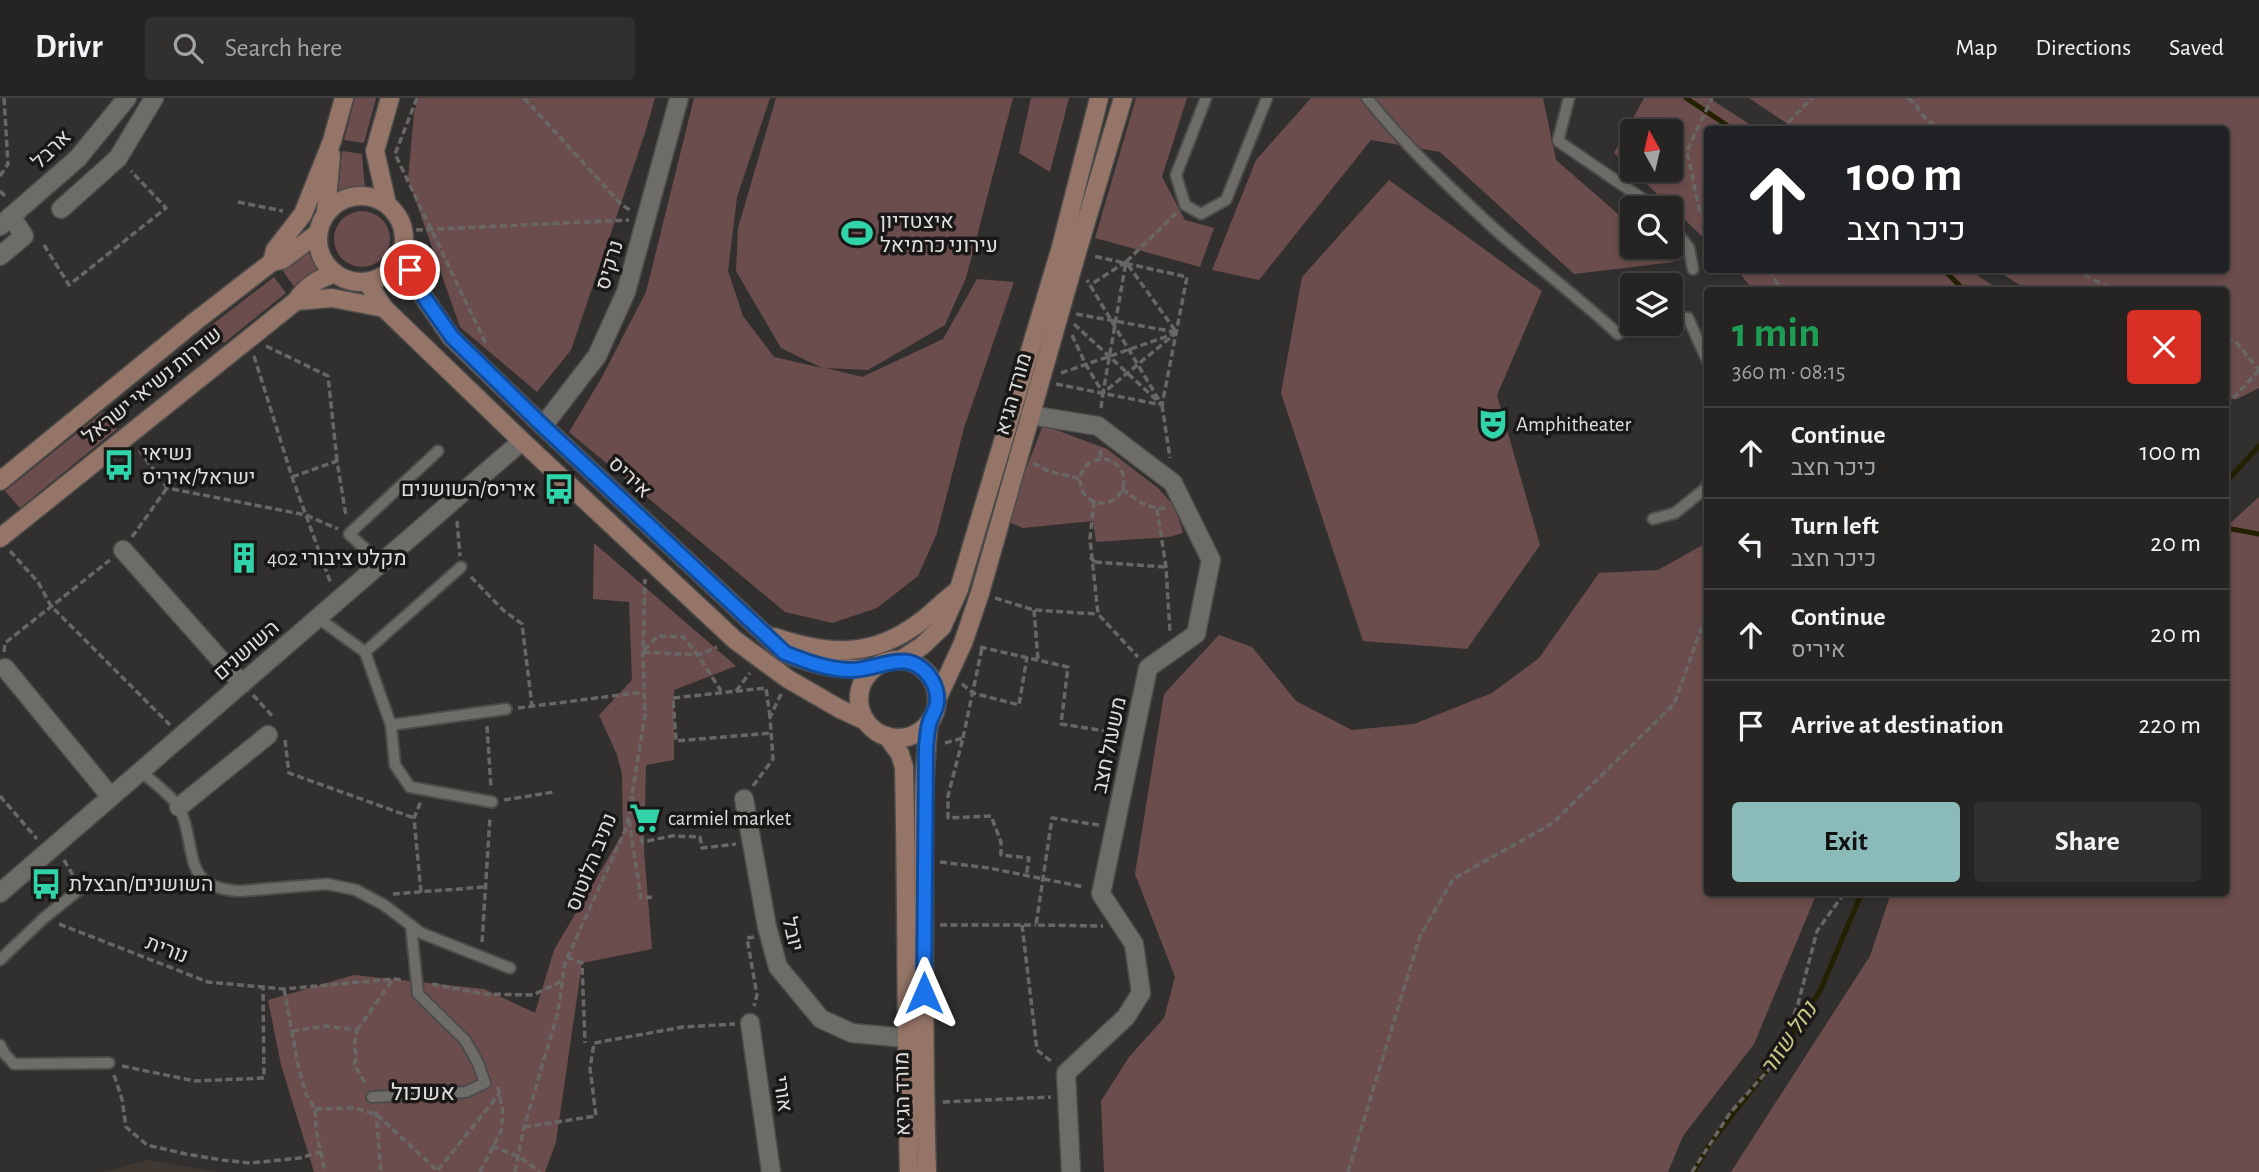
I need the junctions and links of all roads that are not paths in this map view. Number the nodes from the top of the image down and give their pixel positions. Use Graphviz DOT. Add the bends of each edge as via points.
graph roads {
  1 [pos="127,98"];
  2 [pos="154,98"];
  3 [pos="344,98"];
  4 [pos="390,98"];
  5 [pos="679,98"];
  6 [pos="1099,98"];
  7 [pos="1123,98"];
  8 [pos="1206,98"];
  9 [pos="1267,98"];
  10 [pos="1367,98"];
  11 [pos="1569,98"];
  12 [pos="332,141"];
  13 [pos="1638,196"];
  14 [pos="387,204"];
  15 [pos="61,209"];
  16 [pos="326,212"];
  17 [pos="6,221"];
  18 [pos="318,233"];
  19 [pos="1683,240"];
  20 [pos="402,253"];
  21 [pos="0,256"];
  22 [pos="272,262"];
  23 [pos="1693,270"];
  24 [pos="335,273"];
  25 [pos="367,282"];
  26 [pos="296,301"];
  27 [pos="384,308"];
  28 [pos="1683,318"];
  29 [pos="1620,333"];
  30 [pos="1704,353"];
  31 [pos="1030,415"];
  32 [pos="543,426"];
  33 [pos="522,441"];
  34 [pos="438,451"];
  35 [pos="0,481"];
  36 [pos="1704,490"];
  37 [pos="1653,519"];
  38 [pos="4,543"];
  39 [pos="123,550"];
  40 [pos="381,562"];
  41 [pos="461,567"];
  42 [pos="959,589"];
  43 [pos="317,618"];
  44 [pos="764,634"];
  45 [pos="365,652"];
  46 [pos="900,660"];
  47 [pos="5,668"];
  48 [pos="874,668"];
  49 [pos="242,684"];
  50 [pos="937,699"];
  51 [pos="506,709"];
  52 [pos="866,721"];
  53 [pos="929,722"];
  54 [pos="391,725"];
  55 [pos="276,731"];
  56 [pos="887,736"];
  57 [pos="141,771"];
  58 [pos="111,797"];
  59 [pos="744,799"];
  60 [pos="492,802"];
  61 [pos="179,807"];
  62 [pos="81,888"];
  63 [pos="0,893"];
  64 [pos="411,925"];
  65 [pos="0,960"];
  66 [pos="510,968"];
  67 [pos="750,1023"];
  68 [pos="906,1038"];
  69 [pos="0,1045"];
  70 [pos="110,1063"];
  71 [pos="372,1097"];
  72 [pos="771,1172"];
  73 [pos="909,1172"];
  74 [pos="927,1172"];
  75 [pos="1070,1172"];
  1 -- 17 [label="street, ארבל" via="78,158"];
  2 -- 15 [label="street" via="118,158"];
  3 -- 12 [label="street, שדרות נשיאי ישראל"];
  4 -- 14 [label="street" via="375,150"];
  5 -- 32 [label="street, נרקיס" via="626,292 597,356"];
  6 -- 42 [label="street, מורד הגיא" via="1061,247"];
  7 -- 31 [label="street, מורד הגיא"];
  8 -- 9 [label="lane" via="1176,175 1185,205 1201,214 1226,200"];
  10 -- 29 [label="lane" via="1390,127 1488,223"];
  11 -- 13 [label="lane" via="1558,141"];
  12 -- 16 [label="street, שדרות נשיאי ישראל"];
  12 -- 22 [label="street, שדרות נשיאי ישראל" via="303,214 275,250"];
  14 -- 16 [label="street" via="362,195 348,197"];
  14 -- 20 [label="street" via="402,226"];
  16 -- 18 [label="street"];
  17 -- 21 [label="street" via="24,236"];
  18 -- 22 [label="street, שדרות נשיאי ישראל" via="282,260"];
  18 -- 24 [label="street" via="321,256"];
  19 -- 23 [label="lane"];
  20 -- 25 [label="street" via="388,273"];
  20 -- 32 [label="street, איריס" via="417,287 452,337"];
  22 -- 35 [label="street, שדרות נשיאי ישראל"];
  24 -- 25 [label="street"];
  24 -- 26 [label="street, שדרות נשיאי ישראל" via="318,279"];
  25 -- 27 [label="street"];
  26 -- 27 [label="street" via="332,298"];
  26 -- 38 [label="street, שדרות נשיאי ישראל" via="127,435"];
  27 -- 33 [label="street"];
  28 -- 30 [label="lane" via="1688,318"];
  31 -- 50 [label="street, מורד הגיא" via="980,593"];
  31 -- 75 [label="street, משעול חצב" via="1097,426 1173,483 1211,559 1196,634 1148,668 1101,894 1134,944 1141,993 1126,1017 1066,1073"];
  32 -- 44 [label="street, איריס"];
  33 -- 40 [label="street, השושנים"];
  33 -- 52 [label="street" via="735,640 788,679"];
  34 -- 40 [label="lane" via="349,534"];
  36 -- 37 [label="lane" via="1675,513"];
  39 -- 49 [label="street"];
  40 -- 43 [label="street, השושנים"];
  41 -- 45 [label="lane"];
  42 -- 44 [label="street" via="910,629 870,647 849,651 816,648"];
  42 -- 46 [label="street, מורד הגיא" via="942,627"];
  43 -- 45 [label="lane"];
  43 -- 49 [label="street, השושנים"];
  44 -- 48 [label="street, איריס" via="785,653 814,665"];
  45 -- 54 [label="lane"];
  46 -- 48 [label="street"];
  46 -- 50 [label="street" via="924,670 933,680"];
  47 -- 58 [label="street"];
  48 -- 52 [label="street" via="861,686 859,698"];
  49 -- 57 [label="street, השושנים"];
  50 -- 53 [label="street"];
  51 -- 54 [label="lane"];
  52 -- 56 [label="street"];
  53 -- 56 [label="street" via="911,736"];
  53 -- 74 [label="street, מורד הגיא" via="924,925"];
  54 -- 60 [label="lane" via="395,765 410,787"];
  55 -- 61 [label="street"];
  56 -- 68 [label="street, מורד הגיא" via="904,767"];
  57 -- 58 [label="street, השושנים"];
  57 -- 61 [label="lane"];
  58 -- 63 [label="street, השושנים"];
  59 -- 68 [label="street, יובל" via="778,967 821,1019 852,1033"];
  61 -- 64 [label="lane" via="198,876 211,886 240,891 327,884 356,890"];
  62 -- 65 [label="lane"];
  64 -- 66 [label="lane"];
  64 -- 71 [label="lane" via="418,994 465,1040 485,1083 466,1092"];
  67 -- 72 [label="street, אורי"];
  68 -- 73 [label="street, מורד הגיא"];
  69 -- 70 [label="lane" via="14,1063"];
}
